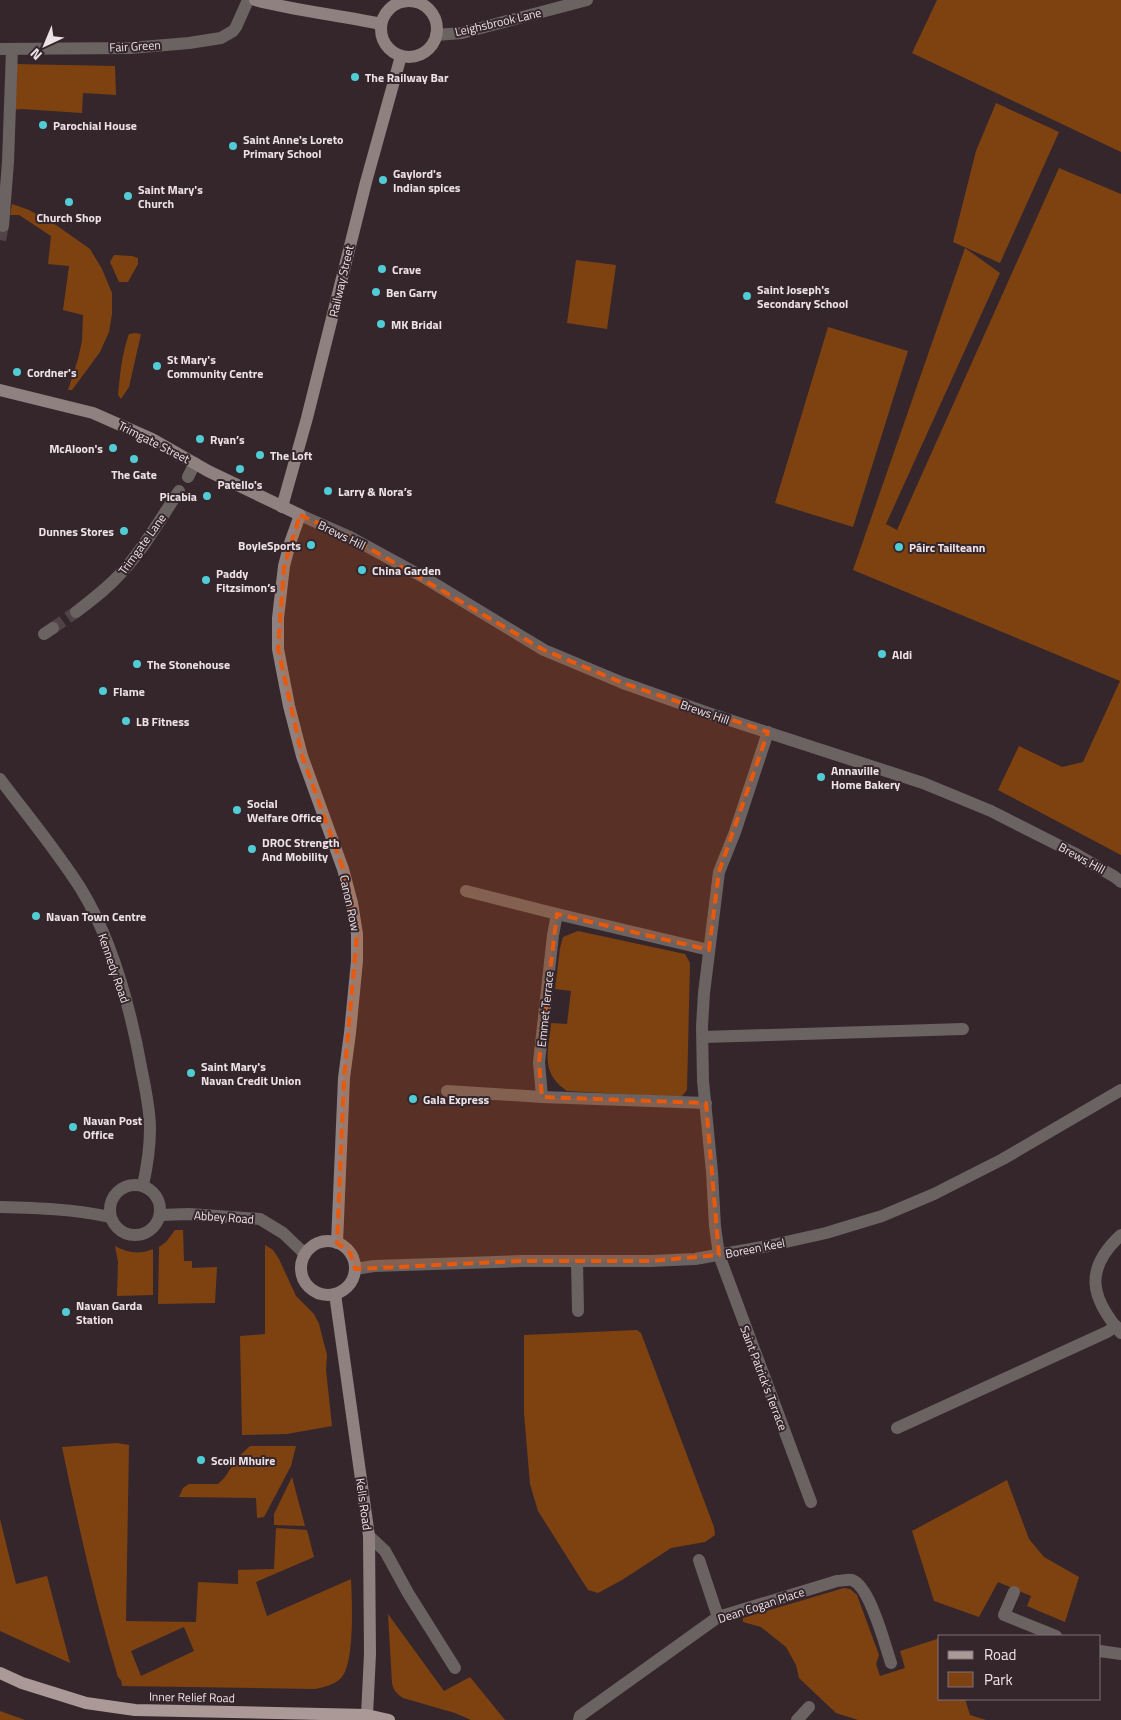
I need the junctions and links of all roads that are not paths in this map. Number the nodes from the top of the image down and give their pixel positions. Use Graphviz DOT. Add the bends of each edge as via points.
graph roads {
  1 [pos="248,0"];
  2 [pos="255,0"];
  3 [pos="588,0"];
  4 [pos="421,2"];
  5 [pos="381,24"];
  6 [pos="436,35"];
  7 [pos="6,49"];
  8 [pos="401,56"];
  9 [pos="2,226"];
  10 [pos="0,390"];
  11 [pos="195,463"];
  12 [pos="188,477"];
  13 [pos="179,491"];
  14 [pos="282,507"];
  15 [pos="300,515"];
  16 [pos="76,612"];
  17 [pos="768,732"];
  18 [pos="0,779"];
  19 [pos="1121,882"];
  20 [pos="466,891"];
  21 [pos="557,914"];
  22 [pos="709,950"];
  23 [pos="963,1029"];
  24 [pos="702,1037"];
  25 [pos="1121,1090"];
  26 [pos="447,1091"];
  27 [pos="542,1096"];
  28 [pos="706,1103"];
  29 [pos="143,1185"];
  30 [pos="0,1207"];
  31 [pos="160,1215"];
  32 [pos="110,1217"];
  33 [pos="1121,1236"];
  34 [pos="337,1242"];
  35 [pos="305,1254"];
  36 [pos="718,1255"];
  37 [pos="577,1261"];
  38 [pos="355,1269"];
  39 [pos="335,1294"];
  40 [pos="578,1310"];
  41 [pos="1118,1330"];
  42 [pos="897,1428"];
  43 [pos="811,1502"];
  44 [pos="368,1536"];
  45 [pos="699,1560"];
  46 [pos="1014,1592"];
  47 [pos="718,1617"];
  48 [pos="1054,1635"];
  49 [pos="1101,1651"];
  50 [pos="1121,1654"];
  51 [pos="891,1663"];
  52 [pos="455,1668"];
  53 [pos="0,1673"];
  54 [pos="809,1707"];
  55 [pos="367,1715"];
  56 [pos="389,1720"];
  57 [pos="579,1720"];
  58 [pos="797,1720"];
  1 -- 7 [label="street, Fair Green" via="236,27 221,38 140,47"];
  2 -- 5 [label="main road"];
  3 -- 6 [label="street, Leighsbrook Lane" via="462,32"];
  4 -- 5 [label="main road" via="396,4 389,9"];
  4 -- 6 [label="main road" via="432,13"];
  5 -- 8 [label="main road" via="383,40 393,53"];
  6 -- 8 [label="main road" via="433,44 419,55"];
  7 -- 9 [label="street" via="8,162"];
  8 -- 14 [label="main road, Railway Street"];
  10 -- 11 [label="main road, Trimgate Street" via="93,413 152,439"];
  11 -- 12 [label="street"];
  11 -- 14 [label="main road, Trimgate Street"];
  13 -- 16 [label="street, Trimgate Lane" via="124,570"];
  14 -- 15 [label="main road, Trimgate Street"];
  15 -- 17 [label="street, Brews Hill" via="425,578 544,650 623,683"];
  15 -- 34 [label="main road, Canon Row" via="284,566 278,649 302,756 342,869 357,934 340,1125"];
  17 -- 19 [label="street, Brews Hill" via="923,783 991,811 1074,853"];
  17 -- 22 [label="street, Saint Patrick's Terrace" via="719,872"];
  18 -- 29 [label="street, Kennedy Road" via="81,889 107,944 138,1046 145,1088 150,1127"];
  20 -- 21 [label="street"];
  21 -- 22 [label="street"];
  21 -- 27 [label="street, Emmet Terrace" via="539,1062"];
  22 -- 24 [label="street, Saint Patrick's Terrace"];
  23 -- 24 [label="street"];
  24 -- 28 [label="street, Saint Patrick's Terrace"];
  25 -- 36 [label="street, Boreen Keel" via="1003,1159 882,1216 826,1233"];
  26 -- 27 [label="street"];
  27 -- 28 [label="street"];
  28 -- 36 [label="street, Saint Patrick's Terrace"];
  29 -- 31 [label="street" via="159,1200"];
  29 -- 32 [label="street" via="127,1186 115,1194 109,1209"];
  30 -- 32 [label="street" via="56,1208"];
  31 -- 32 [label="street" via="152,1229 136,1235 120,1231"];
  31 -- 35 [label="street, Abbey Road" via="260,1219 283,1233"];
  33 -- 41 [label="street" via="1101,1258 1095,1273 1096,1291"];
  34 -- 35 [label="main road" via="319,1243"];
  34 -- 38 [label="main road" via="350,1252"];
  35 -- 39 [label="main road" via="302,1272 310,1287 326,1295"];
  36 -- 37 [label="street, Boreen Keel" via="651,1261"];
  36 -- 43 [label="street, Saint Patrick's Terrace"];
  37 -- 38 [label="street, Boreen Keel"];
  37 -- 40 [label="street"];
  38 -- 39 [label="main road" via="349,1284"];
  39 -- 44 [label="main road, Kells Road"];
  41 -- 42 [label="street" via="1107,1332"];
  44 -- 52 [label="street" via="385,1551"];
  44 -- 55 [label="main road, Kells Road" via="370,1654"];
  45 -- 47 [label="street"];
  46 -- 48 [label="street" via="1004,1614"];
  47 -- 51 [label="street, Dean Cogan Place" via="851,1580 869,1599"];
  47 -- 57 [label="street, Dean Cogan Place" via="588,1710"];
  49 -- 50 [label="street"];
  53 -- 55 [label="main road, Inner Relief Road" via="86,1703 135,1710"];
  54 -- 58 [label="street"];
  55 -- 56 [label="main road, Inner Relief Road"];
}
